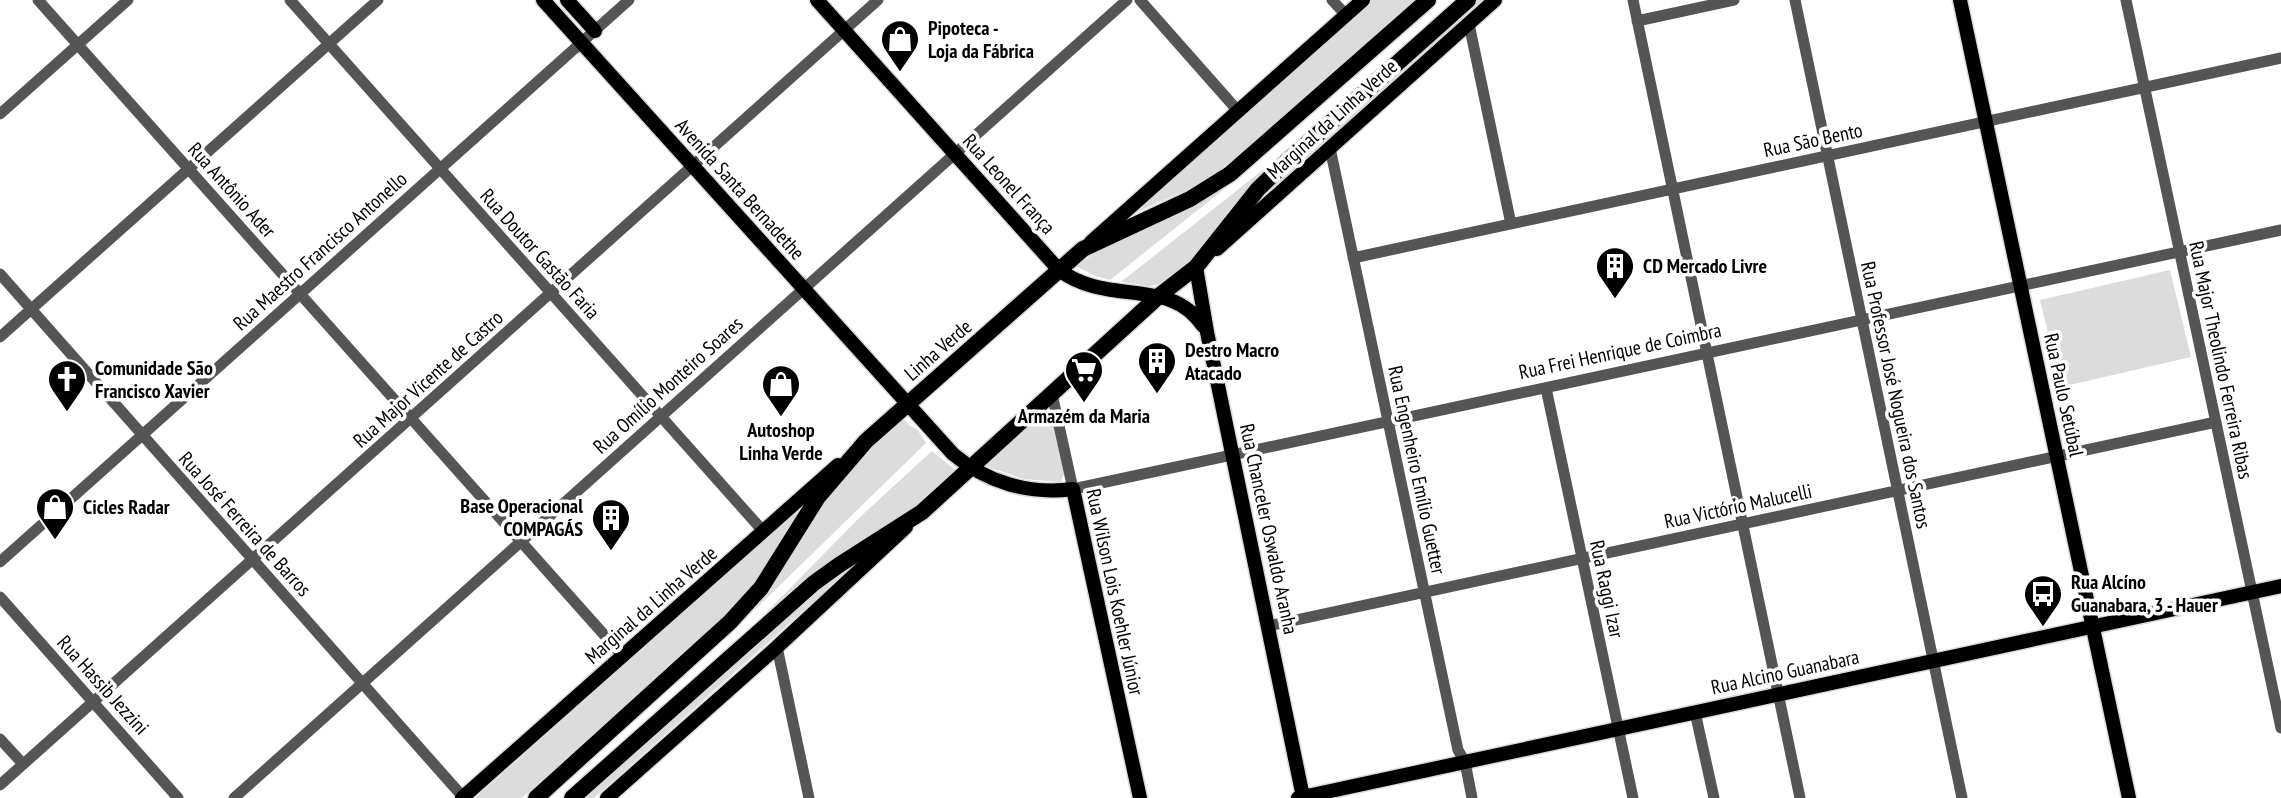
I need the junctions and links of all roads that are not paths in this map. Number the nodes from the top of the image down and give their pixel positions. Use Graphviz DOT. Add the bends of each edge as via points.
graph roads {
  1 [pos="38,0"];
  2 [pos="128,0"];
  3 [pos="290,0"];
  4 [pos="378,0"];
  5 [pos="543,0"];
  6 [pos="567,0"];
  7 [pos="629,0"];
  8 [pos="817,0"];
  9 [pos="878,0"];
  10 [pos="1127,0"];
  11 [pos="1140,0"];
  12 [pos="1332,0"];
  13 [pos="1363,0"];
  14 [pos="1428,0"];
  15 [pos="1468,0"];
  16 [pos="1495,0"];
  17 [pos="1633,0"];
  18 [pos="1734,0"];
  19 [pos="1795,0"];
  20 [pos="1960,0"];
  21 [pos="2126,0"];
  22 [pos="1346,15"];
  23 [pos="1637,21"];
  24 [pos="1469,24"];
  25 [pos="844,30"];
  26 [pos="595,31"];
  27 [pos="582,43"];
  28 [pos="329,44"];
  29 [pos="78,45"];
  30 [pos="2281,58"];
  31 [pos="2145,87"];
  32 [pos="1238,111"];
  33 [pos="0,114"];
  34 [pos="1986,121"];
  35 [pos="1330,148"];
  36 [pos="955,154"];
  37 [pos="1828,156"];
  38 [pos="692,166"];
  39 [pos="189,169"];
  40 [pos="440,169"];
  41 [pos="1673,189"];
  42 [pos="1511,224"];
  43 [pos="2281,230"];
  44 [pos="1083,249"];
  45 [pos="2180,252"];
  46 [pos="1353,258"];
  47 [pos="1196,267"];
  48 [pos="1059,270"];
  49 [pos="0,274"];
  50 [pos="2021,286"];
  51 [pos="803,289"];
  52 [pos="551,293"];
  53 [pos="300,294"];
  54 [pos="1160,295"];
  55 [pos="31,309"];
  56 [pos="1862,320"];
  57 [pos="1207,332"];
  58 [pos="0,337"];
  59 [pos="1707,353"];
  60 [pos="1546,388"];
  61 [pos="1052,394"];
  62 [pos="906,405"];
  63 [pos="661,416"];
  64 [pos="411,418"];
  65 [pos="1388,422"];
  66 [pos="2216,422"];
  67 [pos="142,435"];
  68 [pos="866,441"];
  69 [pos="1233,455"];
  70 [pos="2057,456"];
  71 [pos="970,468"];
  72 [pos="1073,489"];
  73 [pos="1898,490"];
  74 [pos="922,512"];
  75 [pos="1742,524"];
  76 [pos="763,531"];
  77 [pos="521,541"];
  78 [pos="1582,558"];
  79 [pos="253,559"];
  80 [pos="0,562"];
  81 [pos="2281,586"];
  82 [pos="1424,592"];
  83 [pos="2252,592"];
  84 [pos="0,597"];
  85 [pos="1268,626"];
  86 [pos="2093,626"];
  87 [pos="777,647"];
  88 [pos="623,656"];
  89 [pos="1933,661"];
  90 [pos="362,683"];
  91 [pos="1778,694"];
  92 [pos="93,702"];
  93 [pos="1695,712"];
  94 [pos="2281,728"];
  95 [pos="1618,729"];
  96 [pos="0,739"];
  97 [pos="1465,762"];
  98 [pos="23,764"];
  99 [pos="0,785"];
  100 [pos="178,798"];
  101 [pos="234,798"];
  102 [pos="462,798"];
  103 [pos="536,798"];
  104 [pos="572,798"];
  105 [pos="607,798"];
  106 [pos="809,798"];
  107 [pos="1140,798"];
  108 [pos="1302,798"];
  109 [pos="1472,798"];
  110 [pos="1633,798"];
  111 [pos="1714,798"];
  112 [pos="1800,798"];
  113 [pos="1962,798"];
  114 [pos="2129,798"];
  1 -- 29 [label="street, Rua Antônio Ader"];
  2 -- 29 [label="street"];
  3 -- 28 [label="street, Rua Doutor Gastão Faria"];
  4 -- 28 [label="street"];
  5 -- 27 [label="main road, Avenida Santa Bernadethe"];
  6 -- 26 [label="main road"];
  7 -- 26 [label="street, Rua Maestro Francisco Antonello"];
  8 -- 25 [label="main road, Rua Leonel França"];
  9 -- 25 [label="street, Rua Major Vicente de Castro"];
  10 -- 36 [label="street, Rua Omílio Monteiro Soares"];
  11 -- 32 [label="street"];
  12 -- 22 [label="street"];
  13 -- 22 [label="main road"];
  14 -- 44 [label="highway, Linha Verde" via="1230,174 1190,199"];
  15 -- 47 [label="highway" via="1269,179"];
  16 -- 24 [label="main road, Marginal da Linha Verde"];
  17 -- 23 [label="street"];
  18 -- 23 [label="street"];
  19 -- 37 [label="street, Rua Professor José Nogueira dos Santos"];
  20 -- 34 [label="main road, Rua Paulo Setúbal"];
  21 -- 31 [label="street, Rua Major Theolindo Ferreira Ribas"];
  22 -- 32 [label="main road"];
  23 -- 41 [label="street"];
  24 -- 35 [label="main road, Marginal da Linha Verde"];
  24 -- 42 [label="street"];
  25 -- 36 [label="main road, Rua Leonel França"];
  25 -- 38 [label="street, Rua Major Vicente de Castro"];
  26 -- 27 [label="street, Rua Maestro Francisco Antonello"];
  27 -- 38 [label="main road, Avenida Santa Bernadethe"];
  27 -- 40 [label="street, Rua Maestro Francisco Antonello"];
  28 -- 39 [label="street"];
  28 -- 40 [label="street, Rua Doutor Gastão Faria"];
  29 -- 33 [label="street"];
  29 -- 39 [label="street, Rua Antônio Ader"];
  30 -- 31 [label="street, Rua São Bento"];
  31 -- 34 [label="street, Rua São Bento"];
  31 -- 45 [label="street, Rua Major Theolindo Ferreira Ribas"];
  32 -- 44 [label="main road"];
  34 -- 37 [label="street, Rua São Bento"];
  34 -- 50 [label="main road, Rua Paulo Setúbal"];
  35 -- 46 [label="street, Rua Engenheiro Emílio Guetter"];
  35 -- 47 [label="main road, Marginal da Linha Verde"];
  36 -- 48 [label="main road, Rua Leonel França"];
  36 -- 51 [label="street, Rua Omílio Monteiro Soares"];
  37 -- 41 [label="street, Rua São Bento"];
  37 -- 56 [label="street, Rua Professor José Nogueira dos Santos"];
  38 -- 51 [label="main road, Avenida Santa Bernadethe"];
  38 -- 52 [label="street, Rua Major Vicente de Castro"];
  39 -- 53 [label="street, Rua Antônio Ader"];
  39 -- 55 [label="street"];
  40 -- 52 [label="street, Rua Doutor Gastão Faria"];
  40 -- 53 [label="street, Rua Maestro Francisco Antonello"];
  41 -- 42 [label="street, Rua São Bento"];
  41 -- 59 [label="street"];
  42 -- 46 [label="street, Rua São Bento"];
  43 -- 45 [label="street, Rua Frei Henrique de Coimbra"];
  44 -- 48 [label="highway, Linha Verde"];
  45 -- 50 [label="street, Rua Frei Henrique de Coimbra"];
  45 -- 66 [label="street, Rua Major Theolindo Ferreira Ribas"];
  46 -- 65 [label="street, Rua Engenheiro Emílio Guetter"];
  47 -- 54 [label="highway"];
  47 -- 57 [label="main road, Rua Chanceler Oswaldo Aranha"];
  48 -- 54 [label="main road, Rua Leonel França" via="1102,290"];
  48 -- 62 [label="highway, Linha Verde"];
  49 -- 55 [label="street, Rua José Ferreira de Barros"];
  50 -- 56 [label="street, Rua Frei Henrique de Coimbra"];
  50 -- 70 [label="main road, Rua Paulo Setúbal"];
  51 -- 62 [label="main road, Avenida Santa Bernadethe"];
  51 -- 63 [label="street, Rua Omílio Monteiro Soares"];
  52 -- 63 [label="street, Rua Doutor Gastão Faria"];
  52 -- 64 [label="street, Rua Major Vicente de Castro"];
  53 -- 64 [label="street, Rua Antônio Ader"];
  53 -- 67 [label="street, Rua Maestro Francisco Antonello"];
  54 -- 57 [label="main road, Rua Leonel França" via="1185,306"];
  54 -- 61 [label="highway"];
  55 -- 58 [label="street"];
  55 -- 67 [label="street, Rua José Ferreira de Barros"];
  56 -- 59 [label="street, Rua Frei Henrique de Coimbra"];
  56 -- 73 [label="street, Rua Professor José Nogueira dos Santos"];
  57 -- 69 [label="main road, Rua Chanceler Oswaldo Aranha"];
  59 -- 60 [label="street, Rua Frei Henrique de Coimbra"];
  59 -- 75 [label="street"];
  60 -- 65 [label="street, Rua Frei Henrique de Coimbra"];
  60 -- 78 [label="street, Rua Raggi Izar"];
  61 -- 71 [label="highway"];
  61 -- 72 [label="street, Rua Wilson Lois Koehler Júnior"];
  62 -- 68 [label="highway, Linha Verde"];
  62 -- 71 [label="main road, Avenida Santa Bernadethe"];
  63 -- 76 [label="street, Rua Doutor Gastão Faria"];
  63 -- 77 [label="street, Rua Omílio Monteiro Soares"];
  64 -- 77 [label="street, Rua Antônio Ader"];
  64 -- 79 [label="street, Rua Major Vicente de Castro"];
  65 -- 69 [label="street, Rua Frei Henrique de Coimbra"];
  65 -- 82 [label="street, Rua Engenheiro Emílio Guetter"];
  66 -- 70 [label="street, Rua Victório Malucelli"];
  66 -- 83 [label="street, Rua Major Theolindo Ferreira Ribas"];
  67 -- 79 [label="street, Rua José Ferreira de Barros"];
  67 -- 80 [label="street, Rua Maestro Francisco Antonello"];
  68 -- 76 [label="main road, Marginal da Linha Verde"];
  68 -- 103 [label="highway, Linha Verde" via="818,497 761,588 730,622"];
  69 -- 72 [label="street, Rua Frei Henrique de Coimbra"];
  69 -- 85 [label="main road, Rua Chanceler Oswaldo Aranha"];
  70 -- 73 [label="street, Rua Victório Malucelli"];
  70 -- 86 [label="main road, Rua Paulo Setúbal"];
  71 -- 72 [label="main road, Rua Frei Henrique de Coimbra" via="1026,489"];
  71 -- 74 [label="highway"];
  72 -- 107 [label="main road, Rua Wilson Lois Koehler Júnior"];
  73 -- 75 [label="street, Rua Victório Malucelli"];
  73 -- 89 [label="street, Rua Professor José Nogueira dos Santos"];
  74 -- 87 [label="main road"];
  74 -- 104 [label="highway" via="814,583"];
  75 -- 78 [label="street, Rua Victório Malucelli"];
  75 -- 91 [label="street"];
  76 -- 88 [label="main road, Marginal da Linha Verde"];
  77 -- 88 [label="street, Rua Antônio Ader"];
  77 -- 90 [label="street, Rua Omílio Monteiro Soares"];
  78 -- 82 [label="street, Rua Victório Malucelli"];
  78 -- 95 [label="street, Rua Raggi Izar"];
  79 -- 90 [label="street, Rua José Ferreira de Barros"];
  79 -- 92 [label="street, Rua Major Vicente de Castro"];
  81 -- 83 [label="main road, Rua Alcino Guanabara"];
  82 -- 85 [label="street, Rua Victório Malucelli"];
  82 -- 97 [label="street, Rua Engenheiro Emílio Guetter"];
  83 -- 86 [label="main road, Rua Alcino Guanabara"];
  83 -- 94 [label="street, Rua Major Theolindo Ferreira Ribas"];
  84 -- 92 [label="street, Rua Hassib Jezzini"];
  85 -- 108 [label="main road, Rua Chanceler Oswaldo Aranha"];
  86 -- 89 [label="main road, Rua Alcino Guanabara"];
  86 -- 114 [label="main road, Rua Paulo Setúbal"];
  87 -- 105 [label="main road"];
  87 -- 106 [label="street"];
  88 -- 102 [label="main road, Marginal da Linha Verde"];
  89 -- 91 [label="main road, Rua Alcino Guanabara"];
  89 -- 113 [label="street, Rua Professor José Nogueira dos Santos"];
  90 -- 101 [label="street, Rua Omílio Monteiro Soares"];
  90 -- 102 [label="street, Rua José Ferreira de Barros"];
  91 -- 93 [label="main road, Rua Alcino Guanabara"];
  91 -- 112 [label="street"];
  92 -- 98 [label="street, Rua Major Vicente de Castro"];
  92 -- 100 [label="street, Rua Hassib Jezzini"];
  93 -- 95 [label="main road, Rua Alcino Guanabara"];
  93 -- 111 [label="street"];
  95 -- 97 [label="main road, Rua Alcino Guanabara"];
  95 -- 110 [label="street, Rua Raggi Izar"];
  96 -- 98 [label="street"];
  97 -- 108 [label="main road, Rua Alcino Guanabara"];
  97 -- 109 [label="street, Rua Engenheiro Emílio Guetter"];
  98 -- 99 [label="street, Rua Major Vicente de Castro"];
}
